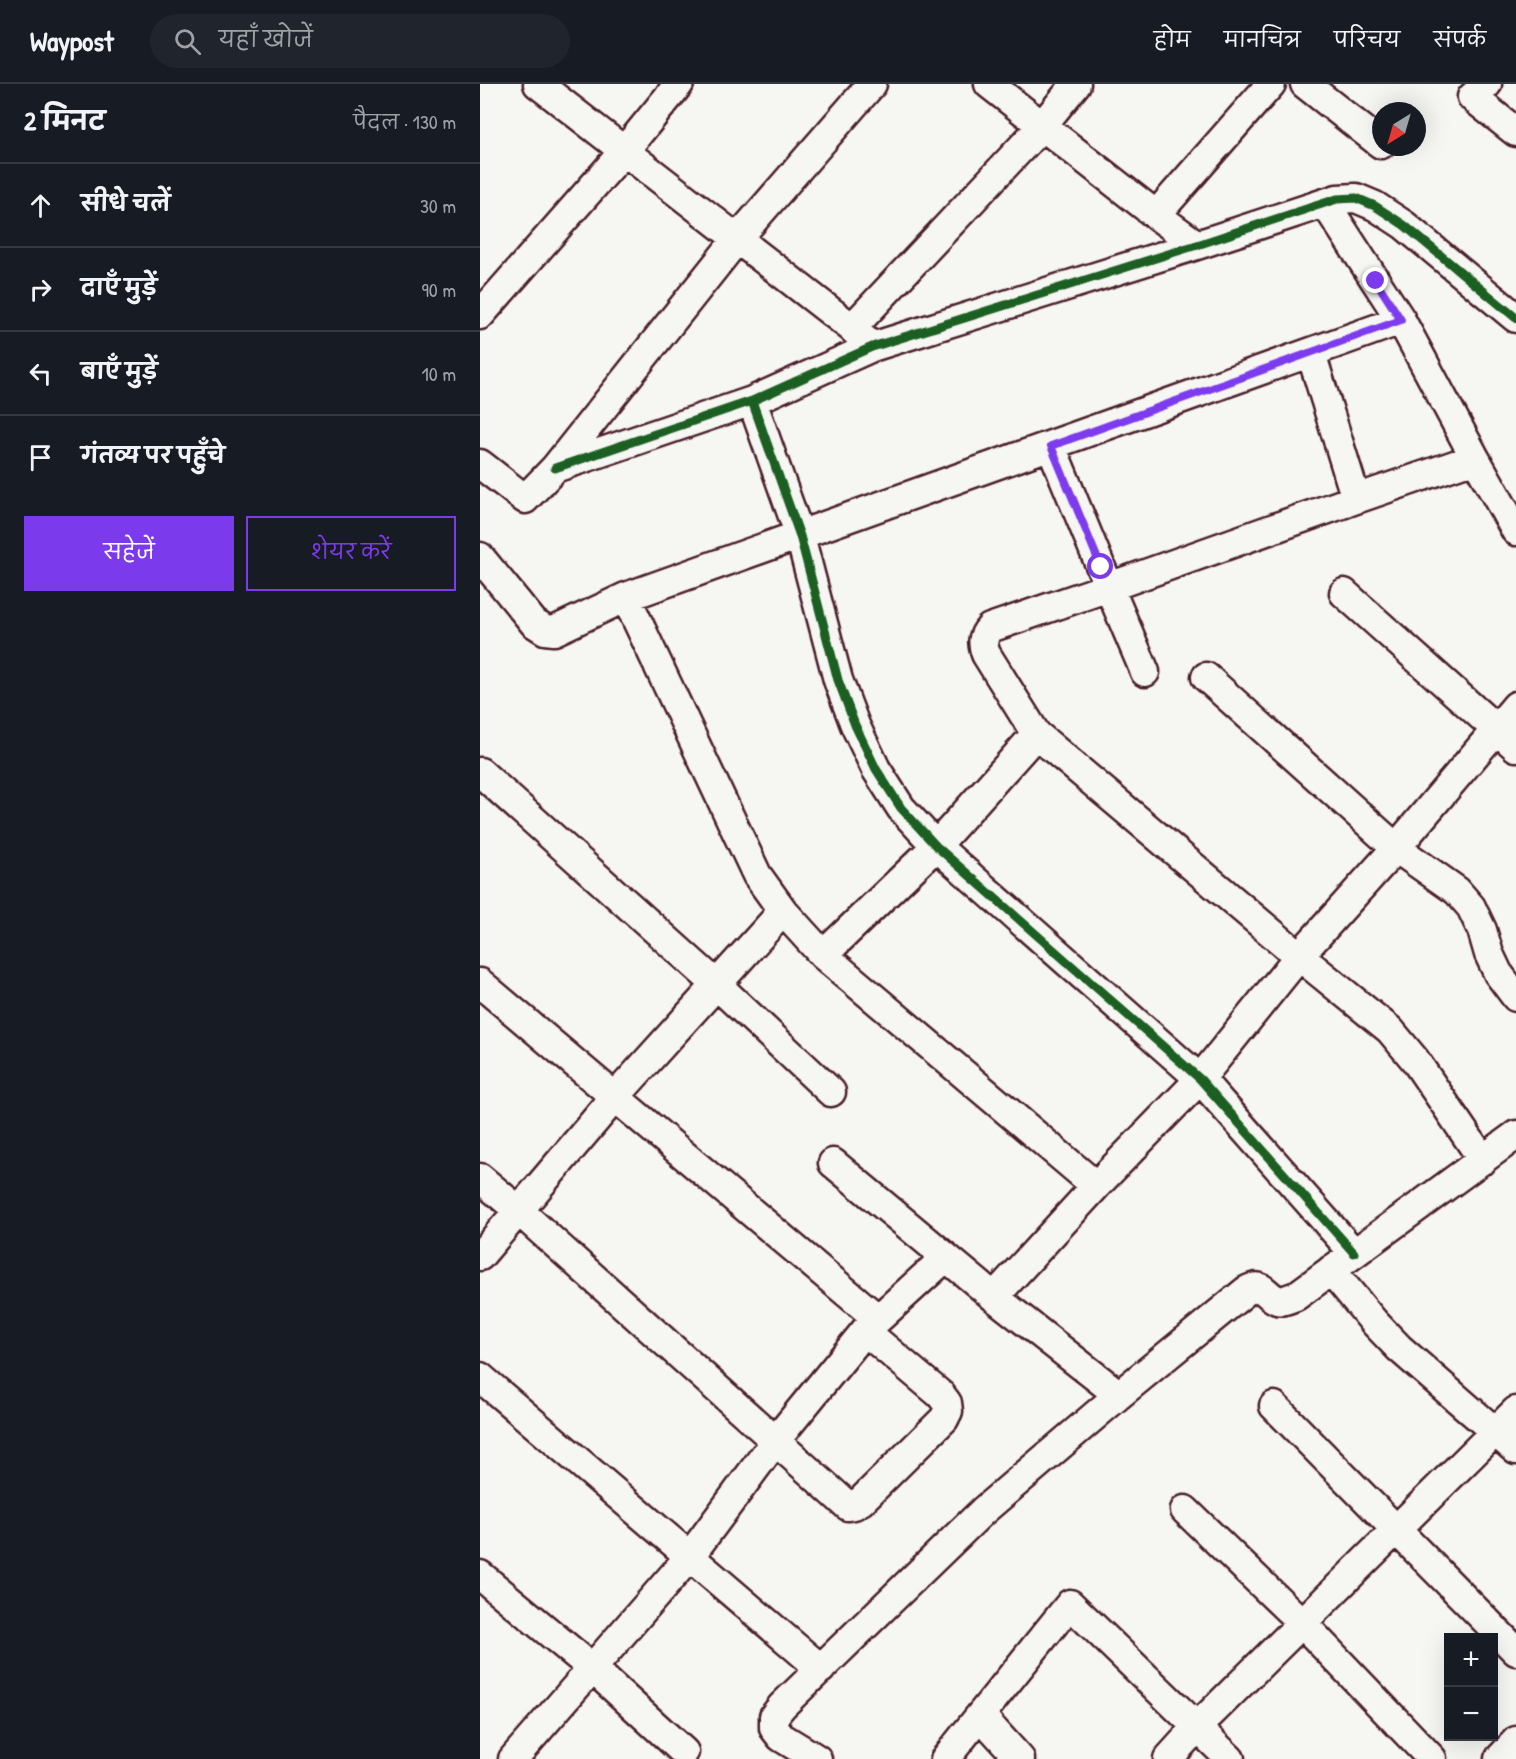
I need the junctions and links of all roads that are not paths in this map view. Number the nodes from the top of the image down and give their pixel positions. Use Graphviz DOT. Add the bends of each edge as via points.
graph roads {
  1 [pos="538,84"];
  2 [pos="679,84"];
  3 [pos="872,84"];
  4 [pos="989,84"];
  5 [pos="1076,84"];
  6 [pos="1271,84"];
  7 [pos="1305,84"];
  8 [pos="1487,84"];
  9 [pos="1041,127"];
  10 [pos="1516,132"];
  11 [pos="1372,138"];
  12 [pos="626,150"];
  13 [pos="1325,203"];
  14 [pos="1156,215"];
  15 [pos="737,239"];
  16 [pos="1197,245"];
  17 [pos="480,315"];
  18 [pos="1516,318"];
  19 [pos="1401,320"];
  20 [pos="862,337"];
  21 [pos="1311,353"];
  22 [pos="752,401"];
  23 [pos="1051,446"];
  24 [pos="1474,458"];
  25 [pos="480,464"];
  26 [pos="555,468"];
  27 [pos="1356,499"];
  28 [pos="1516,531"];
  29 [pos="800,536"];
  30 [pos="480,557"];
  31 [pos="1109,588"];
  32 [pos="1344,593"];
  33 [pos="626,597"];
  34 [pos="1144,672"];
  35 [pos="1206,677"];
  36 [pos="1516,706"];
  37 [pos="1036,734"];
  38 [pos="1506,738"];
  39 [pos="480,772"];
  40 [pos="936,846"];
  41 [pos="1396,848"];
  42 [pos="783,911"];
  43 [pos="823,955"];
  44 [pos="1299,956"];
  45 [pos="480,982"];
  46 [pos="716,984"];
  47 [pos="1516,997"];
  48 [pos="1200,1079"];
  49 [pos="831,1092"];
  50 [pos="615,1097"];
  51 [pos="1516,1135"];
  52 [pos="1483,1160"];
  53 [pos="833,1163"];
  54 [pos="480,1178"];
  55 [pos="1096,1186"];
  56 [pos="518,1210"];
  57 [pos="1354,1253"];
  58 [pos="480,1256"];
  59 [pos="946,1257"];
  60 [pos="1331,1270"];
  61 [pos="994,1297"];
  62 [pos="871,1325"];
  63 [pos="480,1377"];
  64 [pos="1119,1395"];
  65 [pos="1274,1406"];
  66 [pos="1516,1411"];
  67 [pos="1495,1431"];
  68 [pos="776,1440"];
  69 [pos="1516,1450"];
  70 [pos="1185,1510"];
  71 [pos="1396,1529"];
  72 [pos="690,1556"];
  73 [pos="480,1575"];
  74 [pos="1302,1623"];
  75 [pos="1516,1651"];
  76 [pos="592,1668"];
  77 [pos="821,1669"];
  78 [pos="981,1716"];
  79 [pos="1197,1727"];
  80 [pos="1516,1741"];
  81 [pos="684,1752"];
  82 [pos="513,1759"];
  83 [pos="817,1759"];
  84 [pos="945,1759"];
  85 [pos="1020,1759"];
  86 [pos="1168,1759"];
  87 [pos="1230,1759"];
  88 [pos="1432,1759"];
  89 [pos="1499,1759"];
  1 -- 12 [label="street"];
  2 -- 12 [label="street"];
  3 -- 15 [label="street"];
  4 -- 9 [label="street"];
  5 -- 9 [label="street"];
  6 -- 14 [label="street"];
  7 -- 11 [label="street"];
  8 -- 10 [label="street" via="1472,97"];
  9 -- 14 [label="street"];
  9 -- 20 [label="street"];
  12 -- 15 [label="street"];
  12 -- 17 [label="street"];
  13 -- 16 [label="street"];
  13 -- 18 [label="street" via="1356,198 1375,206 1404,225"];
  13 -- 19 [label="street"];
  14 -- 16 [label="street"];
  15 -- 20 [label="street"];
  15 -- 26 [label="street"];
  16 -- 20 [label="street"];
  19 -- 21 [label="street"];
  19 -- 24 [label="street"];
  20 -- 22 [label="street"];
  21 -- 23 [label="street"];
  21 -- 27 [label="street"];
  22 -- 26 [label="street"];
  22 -- 29 [label="street"];
  23 -- 29 [label="street"];
  23 -- 31 [label="street"];
  24 -- 27 [label="street"];
  24 -- 28 [label="street"];
  25 -- 26 [label="street" via="525,499"];
  27 -- 31 [label="street"];
  29 -- 33 [label="street"];
  29 -- 40 [label="street" via="838,680 855,725 901,808"];
  30 -- 33 [label="street" via="534,623 545,630 564,627"];
  31 -- 34 [label="street"];
  31 -- 37 [label="street" via="990,628 984,635 982,645 986,654"];
  32 -- 38 [label="street"];
  33 -- 42 [label="street" via="737,836 757,875"];
  35 -- 41 [label="street"];
  36 -- 38 [label="street"];
  37 -- 40 [label="street"];
  37 -- 44 [label="street"];
  38 -- 41 [label="street"];
  39 -- 46 [label="street"];
  40 -- 43 [label="street"];
  40 -- 48 [label="street"];
  41 -- 44 [label="street"];
  41 -- 47 [label="street" via="1457,891 1471,907 1498,973"];
  42 -- 43 [label="street"];
  42 -- 46 [label="street"];
  43 -- 55 [label="street"];
  44 -- 48 [label="street"];
  44 -- 52 [label="street" via="1405,1046"];
  45 -- 50 [label="street"];
  46 -- 49 [label="street"];
  46 -- 50 [label="street"];
  48 -- 55 [label="street"];
  48 -- 57 [label="street"];
  50 -- 56 [label="street"];
  50 -- 62 [label="street"];
  51 -- 52 [label="street"];
  52 -- 57 [label="street"];
  53 -- 59 [label="street"];
  54 -- 56 [label="street"];
  55 -- 61 [label="street"];
  56 -- 58 [label="street"];
  56 -- 68 [label="street"];
  57 -- 60 [label="street"];
  59 -- 61 [label="street"];
  59 -- 62 [label="street"];
  60 -- 64 [label="street" via="1286,1300 1277,1300 1261,1288 1246,1291"];
  60 -- 67 [label="street" via="1399,1348"];
  61 -- 64 [label="street"];
  62 -- 68 [label="street"];
  62 -- 68 [label="street" via="941,1395 947,1403 944,1419 861,1501 848,1506"];
  63 -- 72 [label="street"];
  64 -- 77 [label="street" via="983,1511"];
  65 -- 71 [label="street"];
  66 -- 67 [label="street"];
  67 -- 69 [label="street"];
  67 -- 71 [label="street"];
  68 -- 72 [label="street"];
  70 -- 74 [label="street"];
  71 -- 74 [label="street"];
  71 -- 75 [label="street"];
  72 -- 76 [label="street"];
  72 -- 77 [label="street"];
  73 -- 76 [label="street"];
  74 -- 79 [label="street"];
  74 -- 88 [label="street"];
  76 -- 81 [label="street"];
  76 -- 82 [label="street"];
  77 -- 83 [label="street" via="774,1716 774,1728 781,1737"];
  78 -- 79 [label="street" via="1070,1604"];
  78 -- 84 [label="street"];
  78 -- 85 [label="street"];
  79 -- 86 [label="street"];
  79 -- 87 [label="street"];
  80 -- 89 [label="street"];
}
